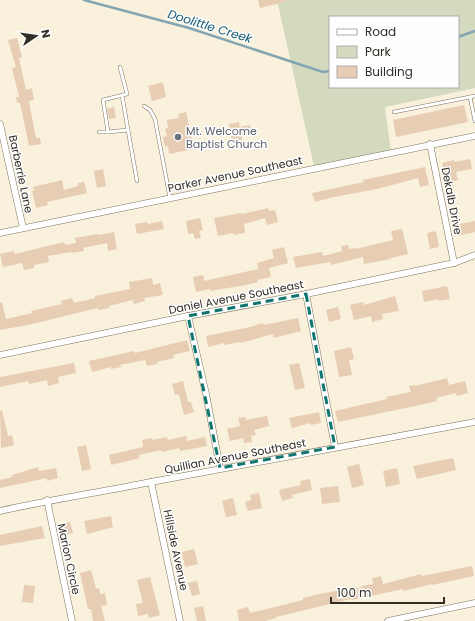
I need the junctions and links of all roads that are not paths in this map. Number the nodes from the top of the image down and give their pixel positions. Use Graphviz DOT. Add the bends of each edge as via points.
graph roads {
  1 [pos="120,67"];
  2 [pos="122,96"];
  3 [pos="475,96"];
  4 [pos="470,97"];
  5 [pos="144,106"];
  6 [pos="394,112"];
  7 [pos="475,121"];
  8 [pos="0,124"];
  9 [pos="128,130"];
  10 [pos="99,132"];
  11 [pos="108,132"];
  12 [pos="475,136"];
  13 [pos="430,144"];
  14 [pos="137,181"];
  15 [pos="170,198"];
  16 [pos="23,228"];
  17 [pos="0,233"];
  18 [pos="475,255"];
  19 [pos="454,263"];
  20 [pos="306,294"];
  21 [pos="188,316"];
  22 [pos="0,355"];
  23 [pos="475,422"];
  24 [pos="335,447"];
  25 [pos="220,468"];
  26 [pos="151,482"];
  27 [pos="47,500"];
  28 [pos="0,511"];
  29 [pos="475,603"];
  30 [pos="72,621"];
  31 [pos="180,621"];
  32 [pos="388,621"];
  1 -- 2 [label="lane" via="128,94"];
  2 -- 9 [label="lane"];
  2 -- 11 [label="lane" via="103,100"];
  3 -- 4 [label="lane"];
  4 -- 6 [label="lane"];
  4 -- 7 [label="lane"];
  5 -- 15 [label="lane" via="155,119"];
  8 -- 16 [label="street, Barberrie Lane"];
  9 -- 11 [label="lane"];
  9 -- 14 [label="lane"];
  10 -- 11 [label="lane"];
  12 -- 13 [label="street, Parker Avenue Southeast"];
  13 -- 15 [label="street, Parker Avenue Southeast"];
  13 -- 19 [label="street, Dekalb Drive"];
  15 -- 16 [label="street, Parker Avenue Southeast"];
  16 -- 17 [label="street, Parker Avenue Southeast"];
  18 -- 19 [label="street, Daniel Avenue Southeast"];
  19 -- 20 [label="street, Daniel Avenue Southeast"];
  20 -- 21 [label="street, Daniel Avenue Southeast"];
  20 -- 24 [label="street"];
  21 -- 22 [label="street, Daniel Avenue Southeast"];
  21 -- 25 [label="street"];
  23 -- 24 [label="street, Quillian Avenue Southeast"];
  24 -- 25 [label="street, Quillian Avenue Southeast"];
  25 -- 26 [label="street, Quillian Avenue Southeast"];
  26 -- 27 [label="street, Quillian Avenue Southeast"];
  26 -- 31 [label="street, Hillside Avenue"];
  27 -- 28 [label="street, Quillian Avenue Southeast"];
  27 -- 30 [label="street, Marion Circle"];
  29 -- 32 [label="street"];
}
